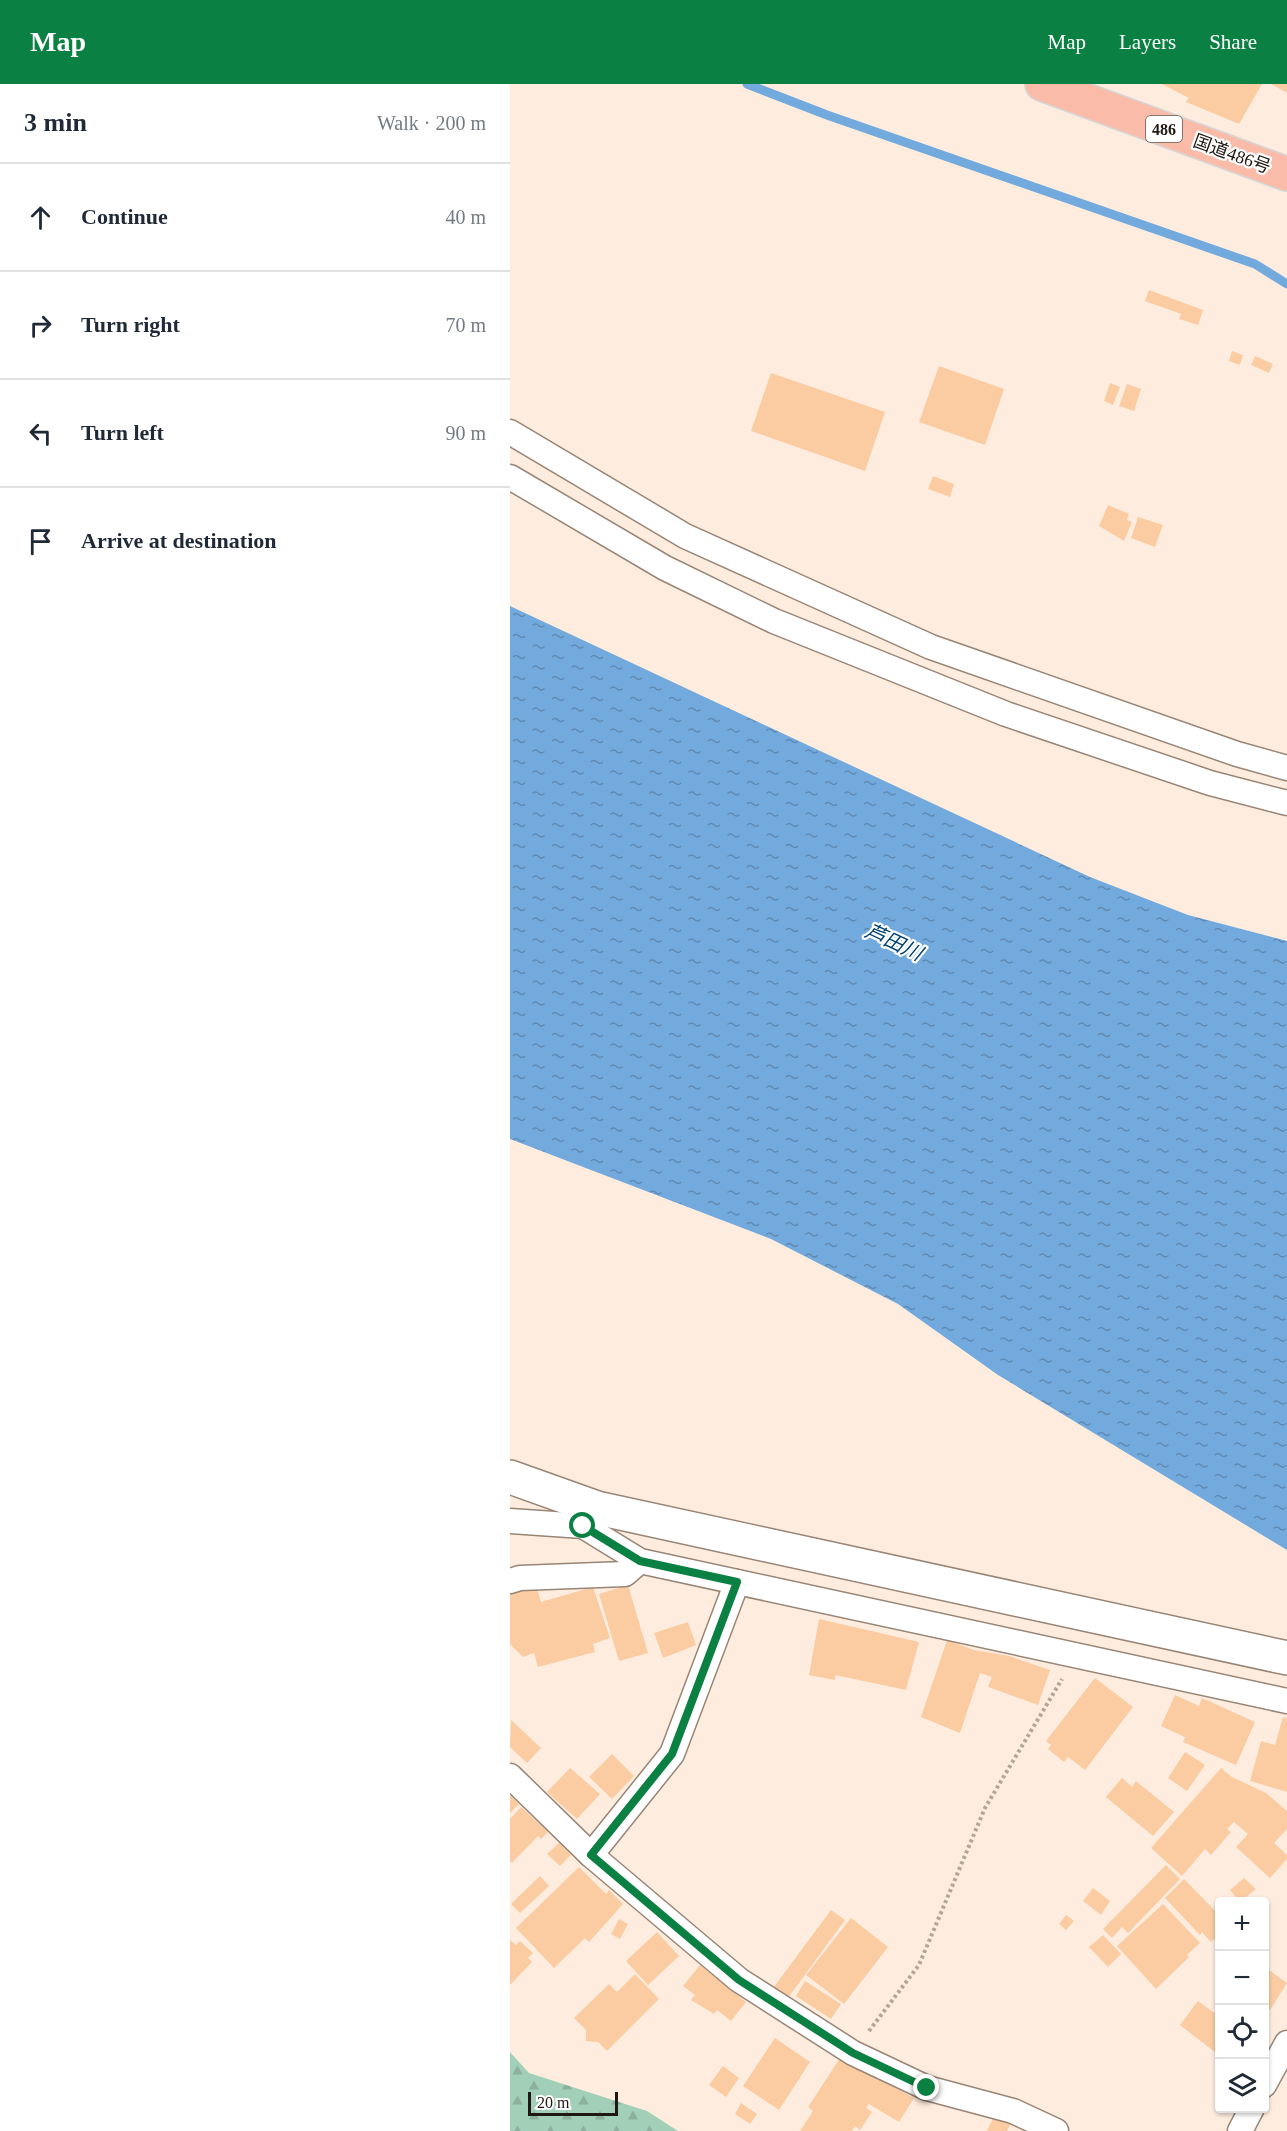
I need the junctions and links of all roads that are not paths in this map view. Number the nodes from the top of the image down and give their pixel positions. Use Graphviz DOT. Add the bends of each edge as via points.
graph roads {
  1 [pos="1042,84"];
  2 [pos="1287,174"];
  3 [pos="510,432"];
  4 [pos="510,477"];
  5 [pos="1287,768"];
  6 [pos="1287,803"];
  7 [pos="510,1477"];
  8 [pos="590,1517"];
  9 [pos="510,1521"];
  10 [pos="640,1561"];
  11 [pos="510,1581"];
  12 [pos="737,1582"];
  13 [pos="1287,1658"];
  14 [pos="1287,1701"];
  15 [pos="510,1776"];
  16 [pos="591,1855"];
  17 [pos="1287,2043"];
  18 [pos="1269,2076"];
  19 [pos="1250,2113"];
  20 [pos="1056,2131"];
  21 [pos="1240,2131"];
  1 -- 2 [label="highway, 国道486号 / 486"];
  3 -- 5 [label="street" via="685,536 931,647"];
  4 -- 6 [label="street" via="665,568 774,621 1006,714 1210,783"];
  7 -- 8 [label="street"];
  8 -- 9 [label="street"];
  8 -- 10 [label="street"];
  8 -- 13 [label="street"];
  10 -- 11 [label="street" via="625,1574"];
  10 -- 12 [label="street"];
  12 -- 14 [label="street"];
  12 -- 16 [label="street" via="672,1754"];
  15 -- 16 [label="street"];
  16 -- 20 [label="street" via="739,1980 853,2053 927,2088 1013,2111"];
  17 -- 18 [label="street"];
  19 -- 21 [label="street"];
}
